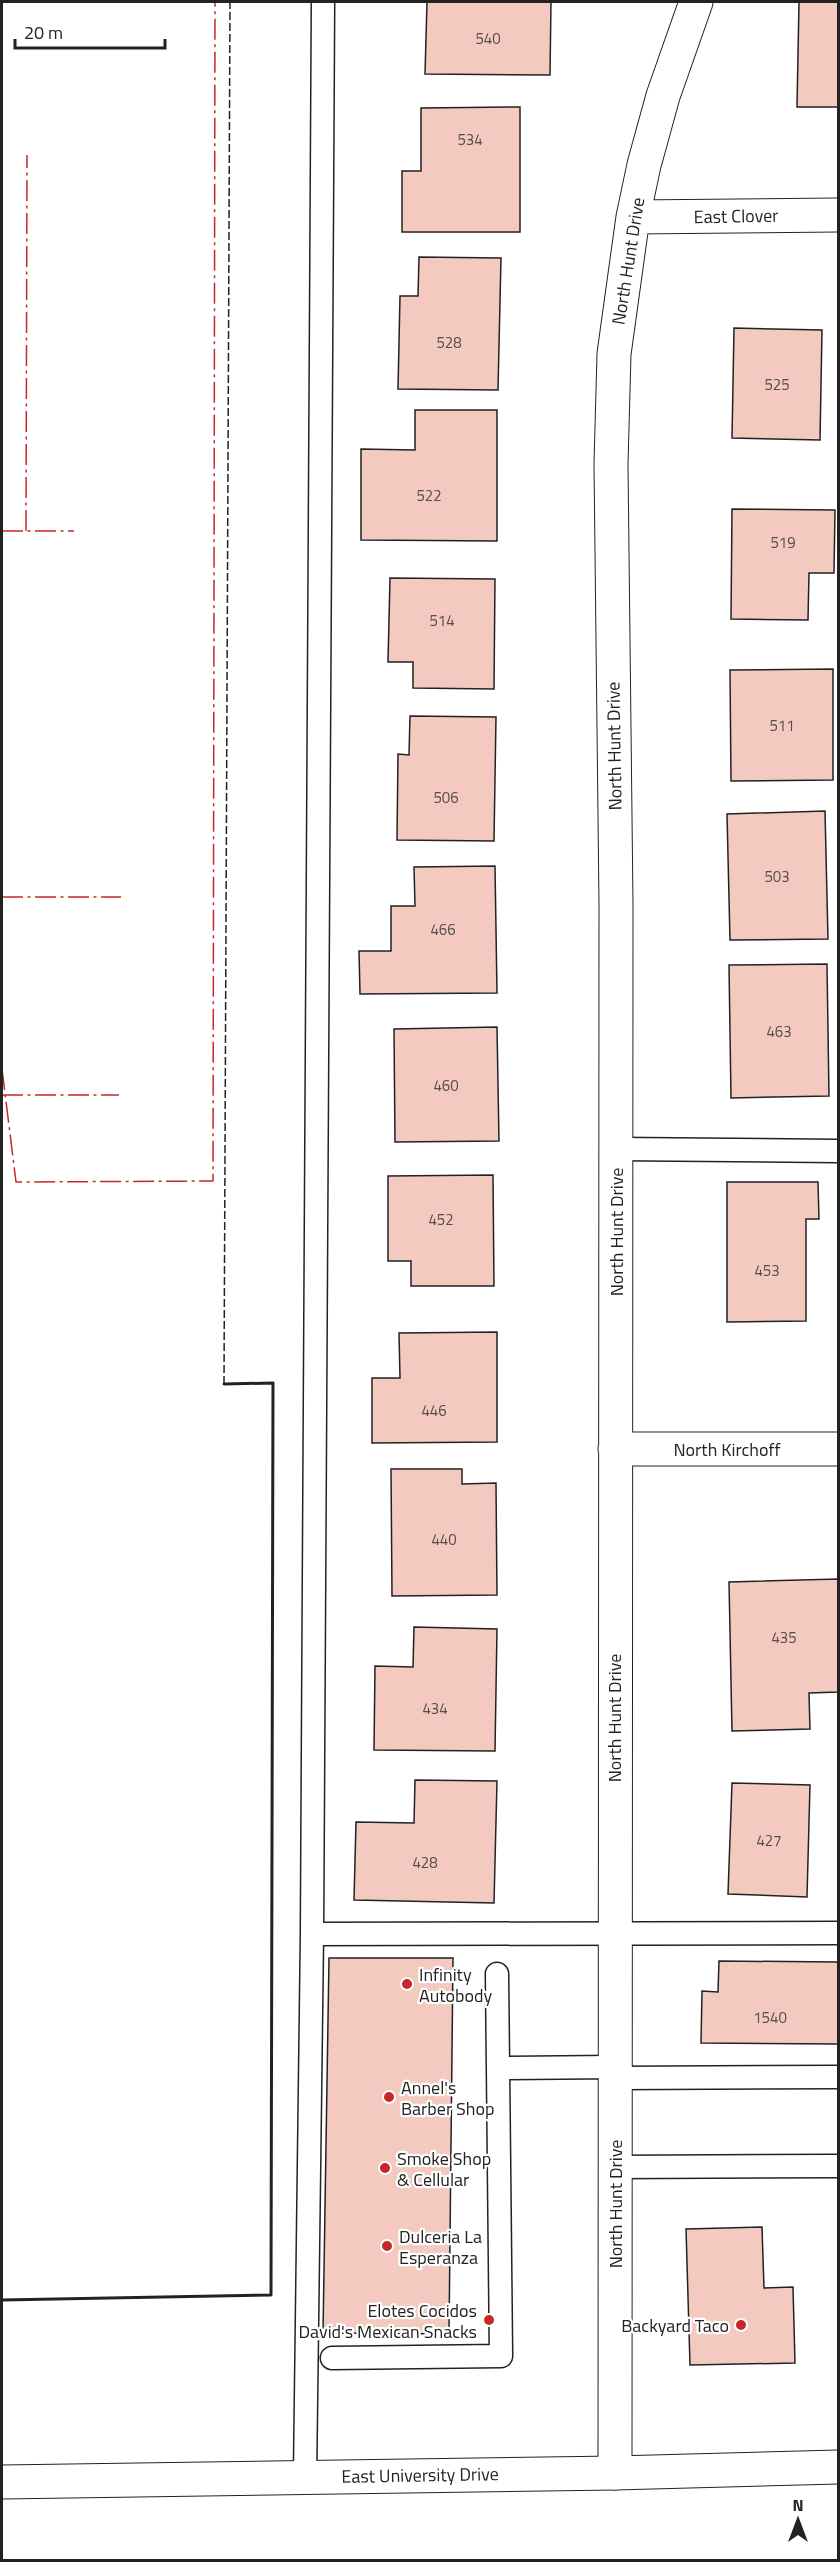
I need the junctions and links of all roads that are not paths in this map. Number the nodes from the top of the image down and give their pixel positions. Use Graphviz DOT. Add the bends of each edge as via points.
graph roads {
  1 [pos="323,2"];
  2 [pos="696,2"];
  3 [pos="838,215"];
  4 [pos="633,217"];
  5 [pos="616,1149"];
  6 [pos="838,1151"];
  7 [pos="615,1449"];
  8 [pos="838,1449"];
  9 [pos="614,1933"];
  10 [pos="838,1933"];
  11 [pos="312,1934"];
  12 [pos="497,1974"];
  13 [pos="498,2068"];
  14 [pos="614,2072"];
  15 [pos="838,2077"];
  16 [pos="838,2166"];
  17 [pos="614,2167"];
  18 [pos="332,2358"];
  19 [pos="838,2467"];
  20 [pos="615,2473"];
  21 [pos="305,2477"];
  22 [pos="2,2482"];
  1 -- 11 [label="lane"];
  2 -- 4 [label="street, North Hunt Drive" via="663,96"];
  3 -- 4 [label="street, East Clover"];
  4 -- 5 [label="street, North Hunt Drive" via="614,354 611,464"];
  5 -- 6 [label="lane"];
  5 -- 7 [label="street, North Hunt Drive"];
  7 -- 8 [label="street, North Kirchoff"];
  7 -- 9 [label="street, North Hunt Drive"];
  9 -- 10 [label="lane"];
  9 -- 11 [label="lane"];
  9 -- 14 [label="street, North Hunt Drive"];
  11 -- 21 [label="lane"];
  12 -- 13 [label="lane"];
  13 -- 14 [label="lane"];
  13 -- 18 [label="lane" via="501,2356"];
  14 -- 15 [label="lane"];
  14 -- 17 [label="street, North Hunt Drive"];
  16 -- 17 [label="lane"];
  17 -- 20 [label="street, North Hunt Drive"];
  19 -- 20 [label="street, East University Drive"];
  20 -- 21 [label="street, East University Drive"];
  21 -- 22 [label="street, East University Drive"];
}
